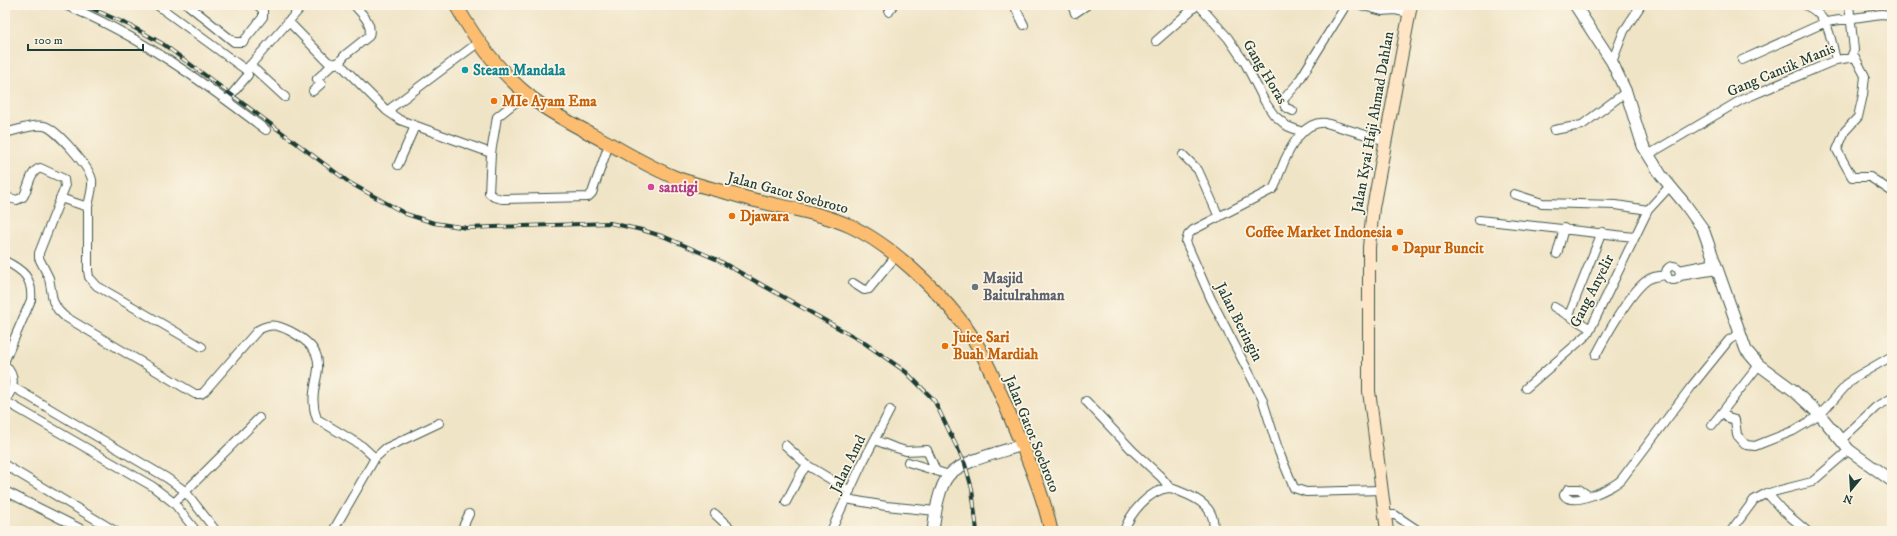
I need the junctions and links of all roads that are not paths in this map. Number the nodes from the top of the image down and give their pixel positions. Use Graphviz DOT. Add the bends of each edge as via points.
graph roads {
  1 [pos="65,5"];
  2 [pos="159,5"];
  3 [pos="188,5"];
  4 [pos="257,5"];
  5 [pos="303,5"];
  6 [pos="354,5"];
  7 [pos="456,5"];
  8 [pos="1014,5"];
  9 [pos="1072,5"];
  10 [pos="1087,5"];
  11 [pos="1198,5"];
  12 [pos="1346,5"];
  13 [pos="1360,5"];
  14 [pos="1575,5"];
  15 [pos="1641,5"];
  16 [pos="1805,5"];
  17 [pos="1849,5"];
  18 [pos="1391,7"];
  19 [pos="1410,9"];
  20 [pos="1892,14"];
  21 [pos="1851,18"];
  22 [pos="288,21"];
  23 [pos="1826,22"];
  24 [pos="1024,25"];
  25 [pos="1156,41"];
  26 [pos="480,42"];
  27 [pos="1851,57"];
  28 [pos="1742,60"];
  29 [pos="1836,60"];
  30 [pos="340,61"];
  31 [pos="1612,62"];
  32 [pos="332,64"];
  33 [pos="248,68"];
  34 [pos="313,91"];
  35 [pos="1626,92"];
  36 [pos="526,94"];
  37 [pos="285,97"];
  38 [pos="227,100"];
  39 [pos="387,111"];
  40 [pos="1293,111"];
  41 [pos="415,126"];
  42 [pos="266,130"];
  43 [pos="1554,130"];
  44 [pos="1302,132"];
  45 [pos="5,133"];
  46 [pos="1386,141"];
  47 [pos="609,144"];
  48 [pos="491,153"];
  49 [pos="1183,155"];
  50 [pos="1648,155"];
  51 [pos="398,165"];
  52 [pos="1670,186"];
  53 [pos="1891,190"];
  54 [pos="1514,194"];
  55 [pos="5,197"];
  56 [pos="60,198"];
  57 [pos="88,208"];
  58 [pos="1648,210"];
  59 [pos="1219,217"];
  60 [pos="1479,220"];
  61 [pos="1564,228"];
  62 [pos="1602,232"];
  63 [pos="1634,237"];
  64 [pos="1557,254"];
  65 [pos="896,256"];
  66 [pos="5,261"];
  67 [pos="1716,267"];
  68 [pos="853,283"];
  69 [pos="1554,307"];
  70 [pos="1569,315"];
  71 [pos="1591,329"];
  72 [pos="1740,334"];
  73 [pos="202,347"];
  74 [pos="1596,355"];
  75 [pos="1892,356"];
  76 [pos="5,360"];
  77 [pos="1759,364"];
  78 [pos="5,365"];
  79 [pos="13,387"];
  80 [pos="1526,388"];
  81 [pos="1892,398"];
  82 [pos="5,401"];
  83 [pos="1086,401"];
  84 [pos="890,410"];
  85 [pos="1724,411"];
  86 [pos="1820,415"];
  87 [pos="259,418"];
  88 [pos="439,423"];
  89 [pos="1712,425"];
  90 [pos="875,440"];
  91 [pos="1842,440"];
  92 [pos="785,445"];
  93 [pos="1022,445"];
  94 [pos="1849,450"];
  95 [pos="375,458"];
  96 [pos="908,462"];
  97 [pos="5,465"];
  98 [pos="807,465"];
  99 [pos="936,471"];
  100 [pos="949,475"];
  101 [pos="1892,481"];
  102 [pos="1170,488"];
  103 [pos="1382,490"];
  104 [pos="5,491"];
  105 [pos="185,491"];
  106 [pos="850,491"];
  107 [pos="1767,493"];
  108 [pos="1589,496"];
  109 [pos="846,499"];
  110 [pos="786,502"];
  111 [pos="174,503"];
  112 [pos="936,511"];
  113 [pos="469,514"];
  114 [pos="715,514"];
  115 [pos="1385,516"];
  116 [pos="85,531"];
  117 [pos="116,531"];
  118 [pos="196,531"];
  119 [pos="216,531"];
  120 [pos="333,531"];
  121 [pos="461,531"];
  122 [pos="733,531"];
  123 [pos="831,531"];
  124 [pos="933,531"];
  125 [pos="1051,531"];
  126 [pos="1124,531"];
  127 [pos="1213,531"];
  128 [pos="1387,531"];
  129 [pos="1419,531"];
  130 [pos="1731,531"];
  131 [pos="1807,531"];
  1 -- 38 [label="street" via="119,30"];
  2 -- 33 [label="street"];
  3 -- 4 [label="street" via="234,42 239,43 243,42 263,17 263,10"];
  5 -- 22 [label="street"];
  6 -- 30 [label="street" via="368,23 369,36"];
  7 -- 26 [label="main road, Jalan Gatot Soebroto"];
  8 -- 24 [label="street"];
  9 -- 10 [label="street" via="1075,13"];
  11 -- 25 [label="street"];
  11 -- 44 [label="street, Gang Horas" via="1228,38 1245,62 1274,115 1287,126"];
  12 -- 40 [label="street" via="1297,84 1283,100 1285,108"];
  13 -- 18 [label="street" via="1382,12"];
  14 -- 31 [label="street"];
  15 -- 31 [label="street" via="1624,31"];
  16 -- 23 [label="street"];
  17 -- 21 [label="street"];
  18 -- 19 [label="street"];
  19 -- 46 [label="main road, Jalan Kyai Haji Ahmad Dahlan"];
  20 -- 21 [label="street"];
  21 -- 23 [label="street"];
  21 -- 27 [label="street" via="1854,50"];
  22 -- 32 [label="street"];
  22 -- 33 [label="street"];
  23 -- 28 [label="street"];
  23 -- 29 [label="street"];
  26 -- 36 [label="main road, Jalan Gatot Soebroto" via="494,63"];
  26 -- 39 [label="street"];
  27 -- 29 [label="street, Gang Cantik Manis"];
  27 -- 53 [label="street, Gang Cantik Manis" via="1857,60 1865,73 1863,95 1856,120 1844,132 1837,150 1852,177 1870,177"];
  29 -- 50 [label="street, Gang Cantik Manis" via="1741,100"];
  30 -- 32 [label="street"];
  30 -- 39 [label="street"];
  31 -- 35 [label="street"];
  32 -- 34 [label="street" via="317,79 321,84"];
  33 -- 37 [label="street"];
  33 -- 38 [label="street" via="248,75"];
  35 -- 43 [label="street" via="1582,125"];
  35 -- 50 [label="street" via="1639,137"];
  36 -- 47 [label="main road, Jalan Gatot Soebroto" via="578,128"];
  36 -- 48 [label="street" via="497,117"];
  38 -- 42 [label="street"];
  39 -- 41 [label="street"];
  41 -- 48 [label="street"];
  41 -- 51 [label="street"];
  44 -- 46 [label="street" via="1318,123 1326,123"];
  44 -- 59 [label="street, Jalan Beringin" via="1286,157 1273,189"];
  45 -- 57 [label="street" via="43,126 58,133 90,174 92,185"];
  46 -- 103 [label="main road, Jalan Kyai Haji Ahmad Dahlan" via="1372,208 1368,261 1368,391"];
  47 -- 48 [label="street" via="592,193 588,197 494,197 489,193"];
  47 -- 65 [label="main road, Jalan Gatot Soebroto" via="676,178 748,199 800,209 850,226 869,236"];
  49 -- 59 [label="street" via="1198,170"];
  50 -- 52 [label="street"];
  52 -- 58 [label="street, Gang Anyelir"];
  52 -- 67 [label="street" via="1686,204 1702,229"];
  54 -- 58 [label="street" via="1542,203 1616,205"];
  55 -- 56 [label="street" via="17,200 23,197 33,174 40,168 64,180 65,187"];
  56 -- 57 [label="street"];
  56 -- 95 [label="street" via="39,258 49,278 53,301 64,316 195,394 204,392 258,330 271,324 279,326 301,338 316,351 319,359 313,398 317,419 362,446"];
  57 -- 73 [label="street" via="88,270 91,281"];
  58 -- 63 [label="street, Gang Anyelir"];
  59 -- 103 [label="street, Jalan Beringin" via="1188,235 1187,248 1262,398 1279,452 1294,488 1306,492"];
  60 -- 61 [label="street"];
  61 -- 62 [label="street"];
  61 -- 64 [label="street"];
  62 -- 63 [label="street"];
  62 -- 70 [label="street"];
  63 -- 71 [label="street, Gang Anyelir"];
  65 -- 68 [label="street" via="869,289 864,290"];
  65 -- 93 [label="main road, Jalan Gatot Soebroto" via="953,310 968,330 980,350"];
  66 -- 76 [label="street" via="25,274 32,291 31,300"];
  67 -- 72 [label="street"];
  67 -- 74 [label="street" via="1680,273 1673,280 1667,275 1655,276 1645,282 1613,324"];
  69 -- 70 [label="street"];
  70 -- 71 [label="street"];
  71 -- 80 [label="street, Gang Anyelir" via="1584,339"];
  72 -- 77 [label="street" via="1746,350"];
  72 -- 108 [label="street" via="1729,340 1690,387 1621,480 1612,487"];
  75 -- 86 [label="street" via="1852,379"];
  77 -- 85 [label="street"];
  77 -- 86 [label="street"];
  78 -- 79 [label="street" via="13,378"];
  79 -- 82 [label="street"];
  79 -- 105 [label="street" via="153,469"];
  81 -- 91 [label="street" via="1876,407"];
  82 -- 111 [label="street" via="152,486"];
  83 -- 102 [label="street"];
  84 -- 90 [label="street, Jalan Amd"];
  85 -- 86 [label="street" via="1728,418 1734,420 1737,435 1746,445 1755,446 1793,431"];
  85 -- 89 [label="street"];
  86 -- 91 [label="street"];
  87 -- 105 [label="street"];
  88 -- 95 [label="street" via="386,448"];
  90 -- 99 [label="street" via="906,451 927,450"];
  90 -- 106 [label="street, Jalan Amd"];
  91 -- 94 [label="street"];
  92 -- 98 [label="street"];
  93 -- 100 [label="street" via="965,464"];
  93 -- 125 [label="main road, Jalan Gatot Soebroto" via="1038,486"];
  94 -- 101 [label="street"];
  94 -- 107 [label="street" via="1812,482"];
  95 -- 120 [label="street"];
  96 -- 99 [label="street"];
  97 -- 117 [label="street"];
  98 -- 106 [label="street"];
  98 -- 110 [label="street"];
  99 -- 100 [label="street"];
  100 -- 112 [label="street"];
  102 -- 126 [label="street" via="1147,498 1132,515"];
  102 -- 127 [label="street" via="1194,497 1207,507 1213,516"];
  103 -- 115 [label="main road, Jalan Kyai Haji Ahmad Dahlan"];
  104 -- 116 [label="street"];
  105 -- 111 [label="street"];
  105 -- 119 [label="street"];
  106 -- 109 [label="street, Jalan Amd"];
  107 -- 130 [label="street" via="1754,500"];
  107 -- 131 [label="street"];
  109 -- 112 [label="street"];
  109 -- 123 [label="street, Jalan Amd"];
  111 -- 118 [label="street"];
  112 -- 124 [label="street"];
  113 -- 121 [label="street"];
  114 -- 122 [label="street"];
  115 -- 128 [label="main road, Jalan Kyai Haji Ahmad Dahlan"];
  115 -- 129 [label="street" via="1395,515"];
}
